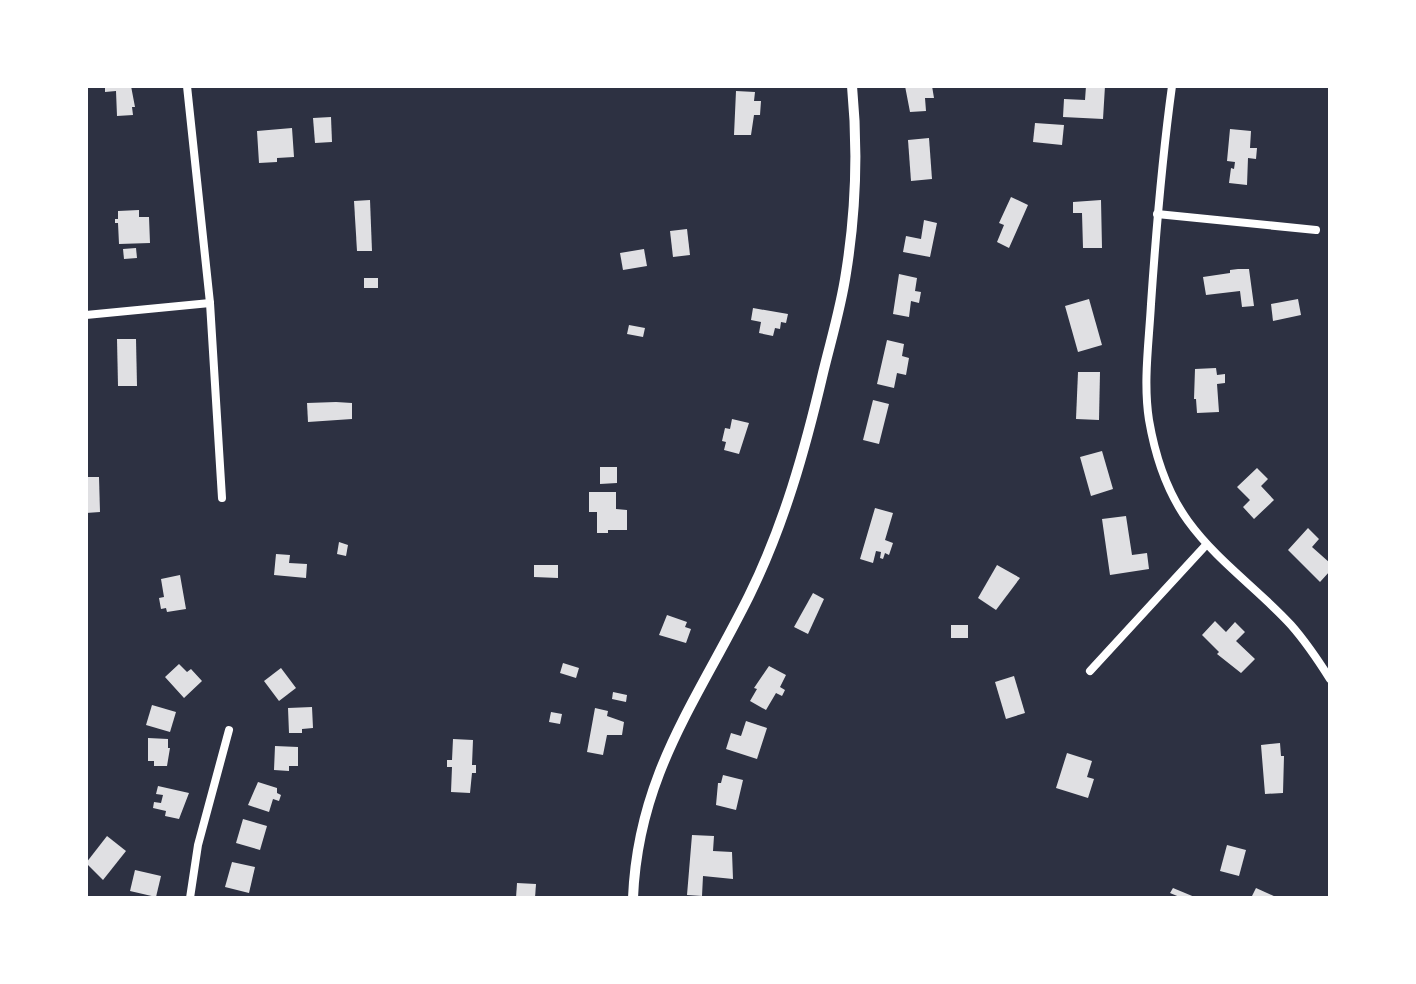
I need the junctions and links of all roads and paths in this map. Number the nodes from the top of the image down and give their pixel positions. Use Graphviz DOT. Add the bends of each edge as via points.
graph roads {
  1 [pos="187,86"];
  2 [pos="852,86"];
  3 [pos="1172,86"];
  4 [pos="1157,214"];
  5 [pos="1316,230"];
  6 [pos="210,303"];
  7 [pos="86,315"];
  8 [pos="222,498"];
  9 [pos="1206,545"];
  10 [pos="1090,671"];
  11 [pos="1330,679"];
  12 [pos="229,730"];
  13 [pos="190,898"];
  14 [pos="633,898"];
  1 -- 6 [label="street"];
  2 -- 14 [label="street" via="855,199 846,275 808,439 784,516 749,596 657,776 642,830"];
  3 -- 4 [label="street"];
  4 -- 5 [label="street"];
  4 -- 9 [label="street" via="1149,418 1169,488"];
  6 -- 7 [label="street"];
  6 -- 8 [label="street"];
  9 -- 10 [label="street"];
  9 -- 11 [label="street" via="1290,624"];
  12 -- 13 [label="street" via="198,845"];
}
